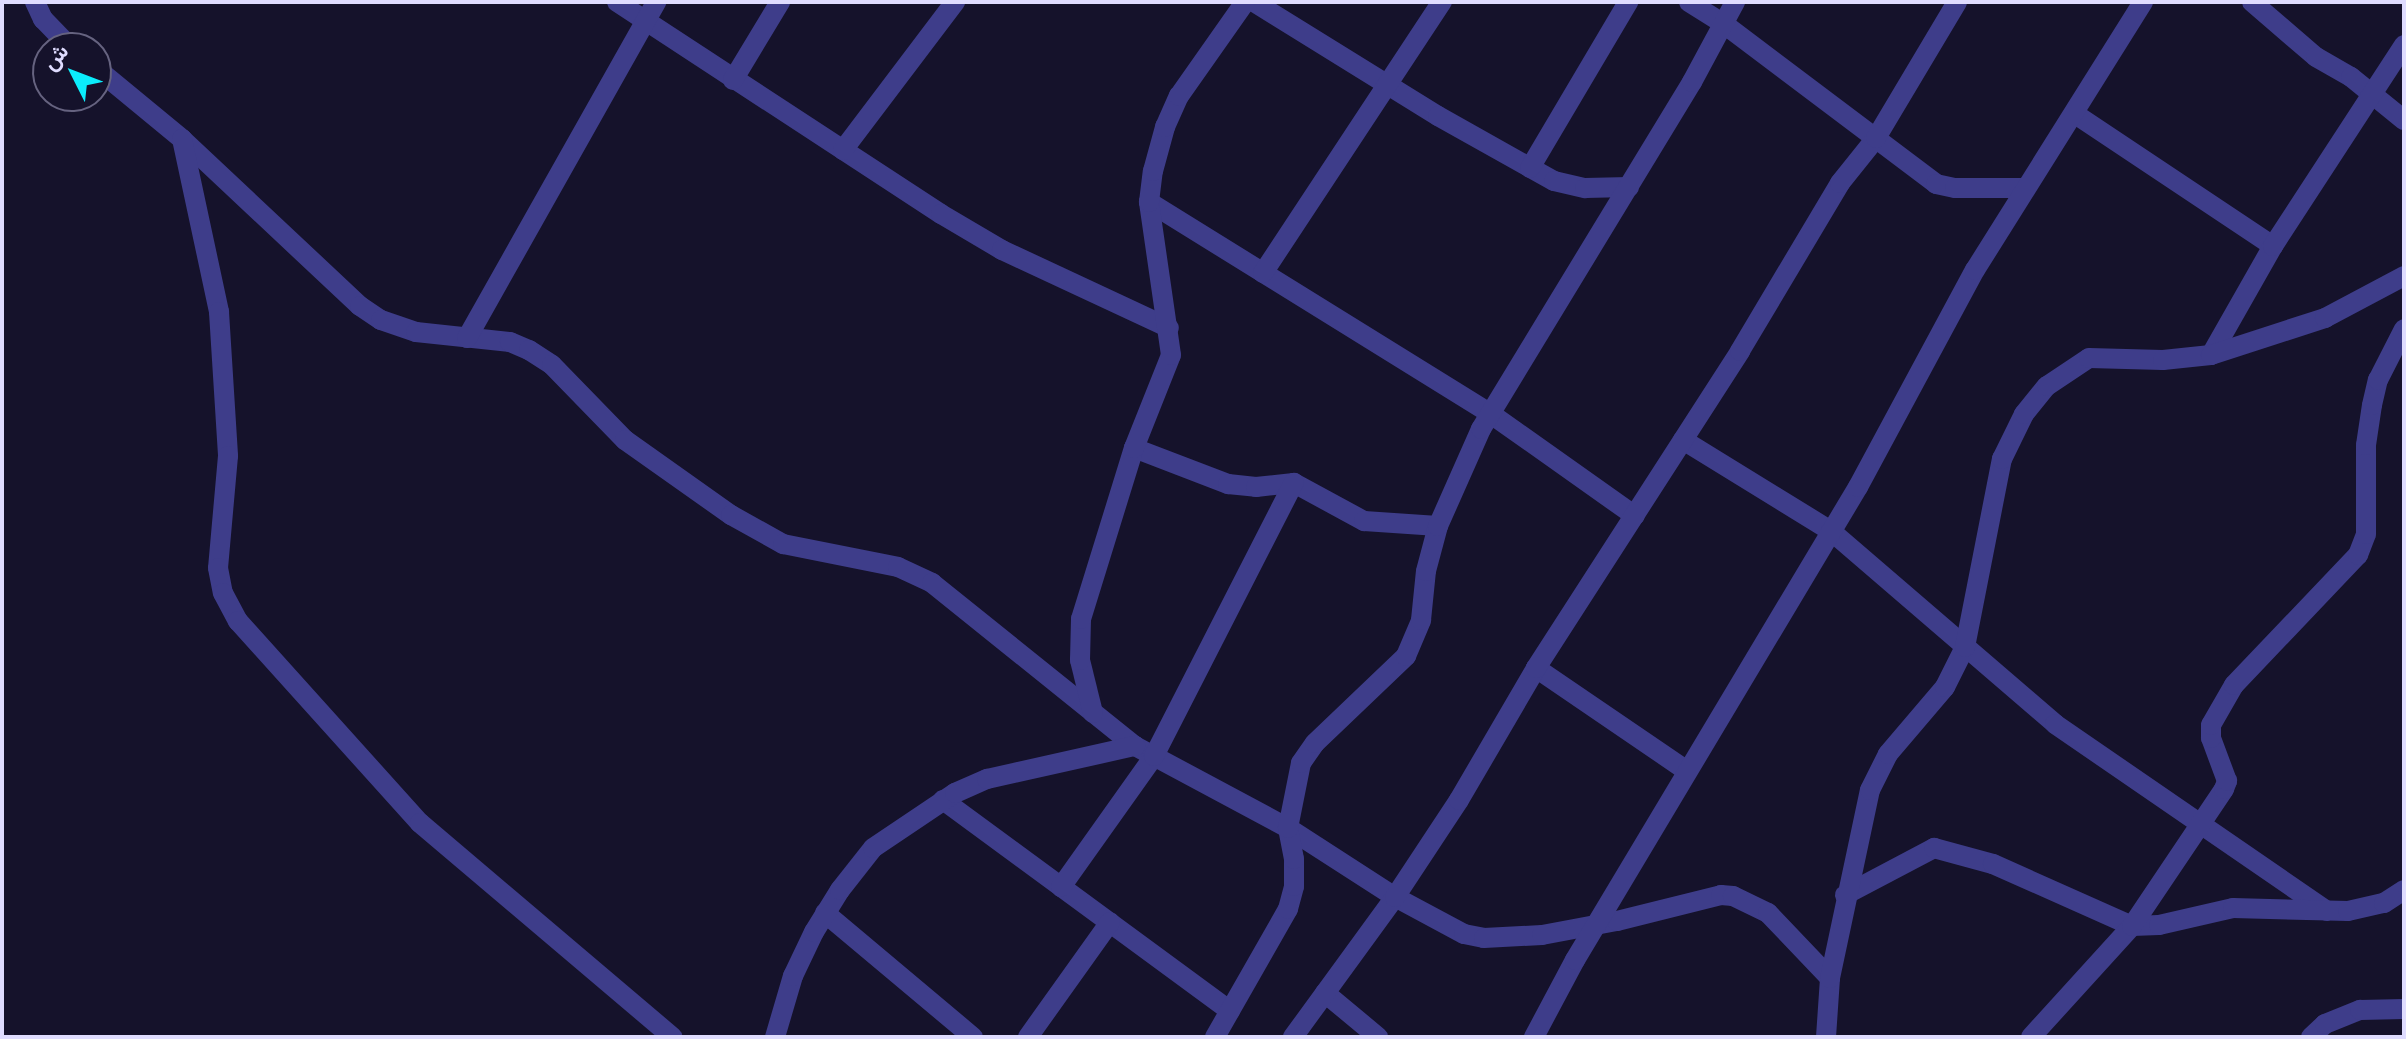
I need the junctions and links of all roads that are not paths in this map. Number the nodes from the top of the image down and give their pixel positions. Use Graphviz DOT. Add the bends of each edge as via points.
graph roads {
  1 [pos="35,2"];
  2 [pos="617,2"];
  3 [pos="656,2"];
  4 [pos="780,2"];
  5 [pos="955,2"];
  6 [pos="1245,2"];
  7 [pos="1254,2"];
  8 [pos="1442,2"];
  9 [pos="1628,2"];
  10 [pos="1689,2"];
  11 [pos="1735,2"];
  12 [pos="1957,2"];
  13 [pos="2143,2"];
  14 [pos="2252,2"];
  15 [pos="646,21"];
  16 [pos="1724,24"];
  17 [pos="54,32"];
  18 [pos="2404,45"];
  19 [pos="733,80"];
  20 [pos="112,81"];
  21 [pos="1387,84"];
  22 [pos="2371,93"];
  23 [pos="2075,114"];
  24 [pos="2404,120"];
  25 [pos="1876,138"];
  26 [pos="182,139"];
  27 [pos="843,150"];
  28 [pos="1530,168"];
  29 [pos="1629,187"];
  30 [pos="2024,188"];
  31 [pos="1149,202"];
  32 [pos="2273,246"];
  33 [pos="1263,273"];
  34 [pos="2404,276"];
  35 [pos="1169,328"];
  36 [pos="2404,329"];
  37 [pos="467,338"];
  38 [pos="2211,355"];
  39 [pos="1491,414"];
  40 [pos="1683,440"];
  41 [pos="1134,448"];
  42 [pos="1294,483"];
  43 [pos="1635,516"];
  44 [pos="1438,526"];
  45 [pos="1831,531"];
  46 [pos="1965,647"];
  47 [pos="1536,668"];
  48 [pos="1093,713"];
  49 [pos="1135,746"];
  50 [pos="1154,756"];
  51 [pos="1687,771"];
  52 [pos="943,800"];
  53 [pos="2202,822"];
  54 [pos="1288,828"];
  55 [pos="1061,887"];
  56 [pos="2404,890"];
  57 [pos="1845,895"];
  58 [pos="1395,897"];
  59 [pos="2327,911"];
  60 [pos="825,913"];
  61 [pos="1110,922"];
  62 [pos="1599,925"];
  63 [pos="2132,926"];
  64 [pos="1830,978"];
  65 [pos="1325,993"];
  66 [pos="2404,1009"];
  67 [pos="1230,1011"];
  68 [pos="672,1037"];
  69 [pos="775,1037"];
  70 [pos="973,1037"];
  71 [pos="1028,1037"];
  72 [pos="1215,1037"];
  73 [pos="1293,1037"];
  74 [pos="1378,1037"];
  75 [pos="1534,1037"];
  76 [pos="1826,1037"];
  77 [pos="2031,1037"];
  78 [pos="2311,1037"];
  1 -- 17 [label="street"];
  2 -- 15 [label="street"];
  3 -- 15 [label="street"];
  4 -- 19 [label="street"];
  5 -- 27 [label="street"];
  6 -- 31 [label="street" via="1179,96 1157,157"];
  7 -- 21 [label="street"];
  8 -- 21 [label="street"];
  9 -- 28 [label="street"];
  10 -- 16 [label="street"];
  11 -- 16 [label="street"];
  12 -- 25 [label="street"];
  13 -- 23 [label="street"];
  14 -- 22 [label="street" via="2316,57"];
  15 -- 19 [label="street"];
  15 -- 37 [label="street"];
  16 -- 25 [label="street"];
  16 -- 29 [label="street"];
  18 -- 22 [label="street"];
  19 -- 27 [label="street"];
  20 -- 26 [label="street"];
  21 -- 28 [label="street"];
  21 -- 33 [label="street"];
  22 -- 24 [label="street"];
  22 -- 32 [label="street"];
  23 -- 30 [label="street"];
  23 -- 32 [label="street"];
  25 -- 30 [label="street" via="1943,187"];
  25 -- 40 [label="street" via="1840,183"];
  26 -- 37 [label="street" via="360,306 416,332"];
  26 -- 68 [label="street" via="219,312 228,456 218,568 223,593 238,621 420,823"];
  27 -- 35 [label="street" via="1002,250"];
  28 -- 29 [label="street" via="1568,186"];
  29 -- 39 [label="street"];
  30 -- 45 [label="street"];
  31 -- 33 [label="street"];
  31 -- 35 [label="street"];
  32 -- 38 [label="street"];
  33 -- 39 [label="street"];
  34 -- 38 [label="street" via="2325,318"];
  35 -- 41 [label="street" via="1171,355"];
  36 -- 53 [label="street" via="2378,380 2372,405 2364,543 2234,685 2217,712 2211,738 2227,781"];
  37 -- 48 [label="street" via="510,342 552,365 602,421 648,459 762,534 814,553 898,567 932,583"];
  38 -- 46 [label="street" via="2089,358 2047,386 2012,432 2002,459"];
  39 -- 43 [label="street"];
  39 -- 44 [label="street"];
  40 -- 43 [label="street"];
  40 -- 45 [label="street"];
  41 -- 42 [label="street" via="1228,484"];
  41 -- 48 [label="street" via="1081,619 1080,660"];
  42 -- 44 [label="street" via="1364,521"];
  42 -- 50 [label="street"];
  43 -- 47 [label="street"];
  44 -- 54 [label="street" via="1421,620 1406,656 1315,743 1301,763"];
  45 -- 46 [label="street"];
  45 -- 51 [label="street"];
  46 -- 53 [label="street" via="2071,736"];
  46 -- 57 [label="street" via="1945,687 1888,754 1870,790"];
  47 -- 51 [label="street"];
  47 -- 58 [label="street"];
  48 -- 49 [label="street"];
  49 -- 50 [label="street"];
  49 -- 52 [label="street" via="987,779"];
  50 -- 54 [label="street"];
  50 -- 55 [label="street"];
  51 -- 62 [label="street"];
  52 -- 55 [label="street"];
  52 -- 60 [label="street" via="873,848"];
  53 -- 59 [label="street"];
  53 -- 63 [label="street"];
  54 -- 58 [label="street"];
  54 -- 67 [label="street" via="1294,859 1288,909"];
  55 -- 61 [label="street"];
  56 -- 59 [label="street" via="2384,903"];
  57 -- 63 [label="street" via="1934,848 1993,864"];
  57 -- 64 [label="street"];
  58 -- 62 [label="street" via="1474,937 1542,935"];
  58 -- 65 [label="street"];
  59 -- 63 [label="street" via="2233,908"];
  60 -- 69 [label="street" via="793,976"];
  60 -- 70 [label="street"];
  61 -- 67 [label="street"];
  61 -- 71 [label="street"];
  62 -- 64 [label="street" via="1733,896 1768,913"];
  62 -- 75 [label="street"];
  63 -- 77 [label="street"];
  64 -- 76 [label="street"];
  65 -- 73 [label="street"];
  65 -- 74 [label="street"];
  66 -- 78 [label="street" via="2360,1010 2325,1024"];
  67 -- 72 [label="street"];
}
